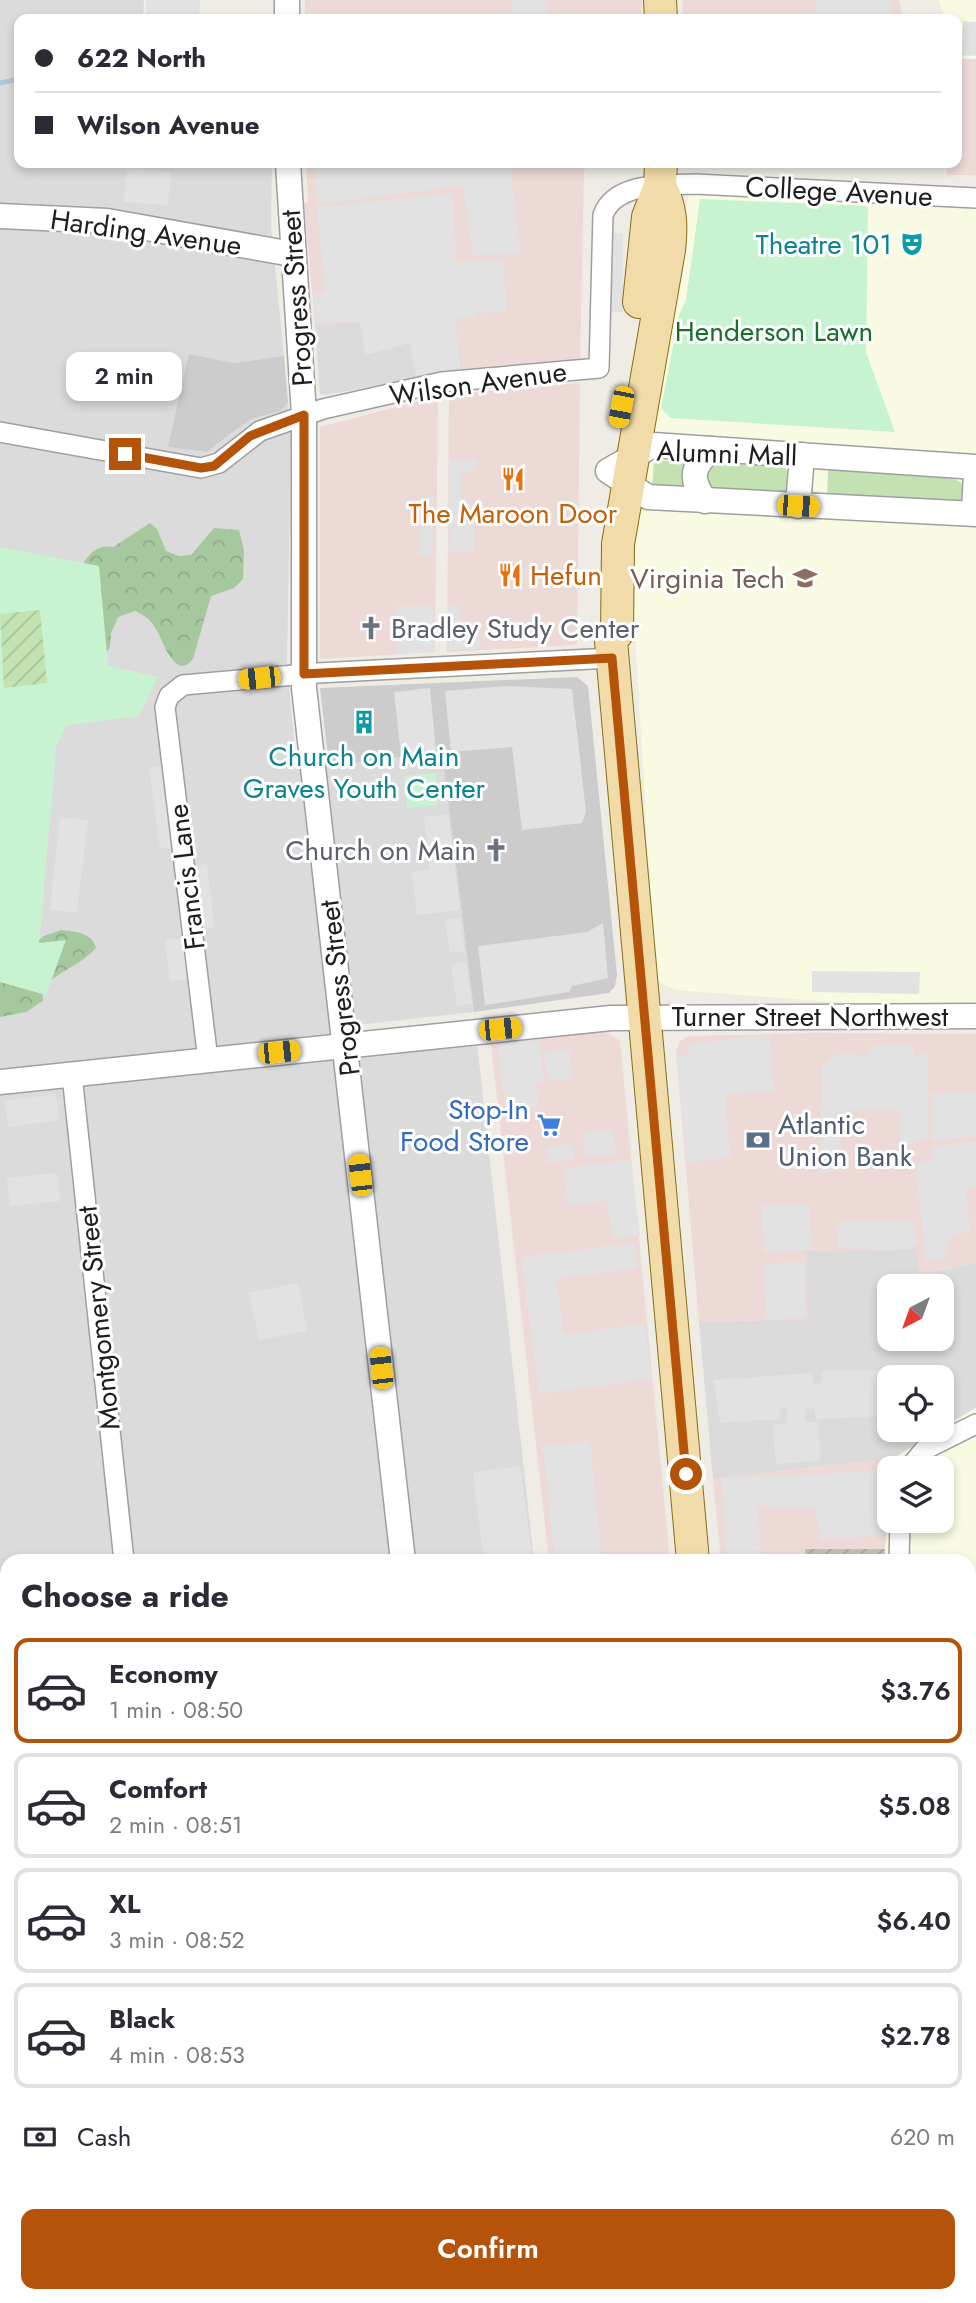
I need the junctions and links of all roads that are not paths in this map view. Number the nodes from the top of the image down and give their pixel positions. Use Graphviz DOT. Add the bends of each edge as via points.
graph roads {
  1 [pos="288,168"];
  2 [pos="660,174"];
  3 [pos="976,198"];
  4 [pos="0,216"];
  5 [pos="292,254"];
  6 [pos="599,368"];
  7 [pos="304,415"];
  8 [pos="0,432"];
  9 [pos="711,449"];
  10 [pos="802,455"];
  11 [pos="976,467"];
  12 [pos="623,471"];
  13 [pos="976,474"];
  14 [pos="705,501"];
  15 [pos="798,506"];
  16 [pos="975,514"];
  17 [pos="612,649"];
  18 [pos="304,674"];
  19 [pos="976,1016"];
  20 [pos="644,1017"];
  21 [pos="345,1045"];
  22 [pos="208,1060"];
  23 [pos="72,1075"];
  24 [pos="0,1082"];
  25 [pos="976,1424"];
  26 [pos="918,1456"];
  27 [pos="900,1533"];
  28 [pos="123,1554"];
  29 [pos="401,1554"];
  30 [pos="692,1554"];
  31 [pos="899,1554"];
  1 -- 5 [label="street, Progress Street"];
  2 -- 3 [label="street, College Avenue" via="703,184"];
  2 -- 6 [label="street, College Avenue" via="614,197 603,215"];
  2 -- 12 [label="main road" via="648,217"];
  4 -- 5 [label="street, Harding Avenue" via="107,221"];
  5 -- 7 [label="street, Progress Street"];
  6 -- 7 [label="street, Wilson Avenue" via="442,382"];
  7 -- 8 [label="street, Wilson Avenue" via="260,431 219,463 201,468"];
  7 -- 18 [label="street, Progress Street"];
  9 -- 10 [label="street, Alumni Mall"];
  9 -- 12 [label="street, Alumni Mall" via="653,446"];
  9 -- 14 [label="street" via="693,470"];
  10 -- 11 [label="street, Alumni Mall"];
  10 -- 15 [label="street"];
  12 -- 14 [label="street, Alumni Mall" via="648,497"];
  12 -- 17 [label="main road" via="600,539 599,632"];
  13 -- 16 [label="street"];
  14 -- 15 [label="street, Alumni Mall"];
  15 -- 16 [label="street, Alumni Mall"];
  17 -- 18 [label="street"];
  17 -- 20 [label="main road"];
  18 -- 21 [label="street, Progress Street"];
  18 -- 22 [label="street, Francis Lane" via="183,685 169,696 166,707"];
  19 -- 20 [label="street, Turner Street Northwest"];
  20 -- 21 [label="street, Turner Street Northwest"];
  20 -- 30 [label="main road"];
  21 -- 22 [label="street, Turner Street Northwest"];
  21 -- 29 [label="street, Progress Street"];
  22 -- 23 [label="street, Turner Street Northwest"];
  23 -- 24 [label="street, Turner Street Northwest"];
  23 -- 28 [label="street, Montgomery Street"];
  25 -- 26 [label="street"];
  27 -- 31 [label="street"];
}
